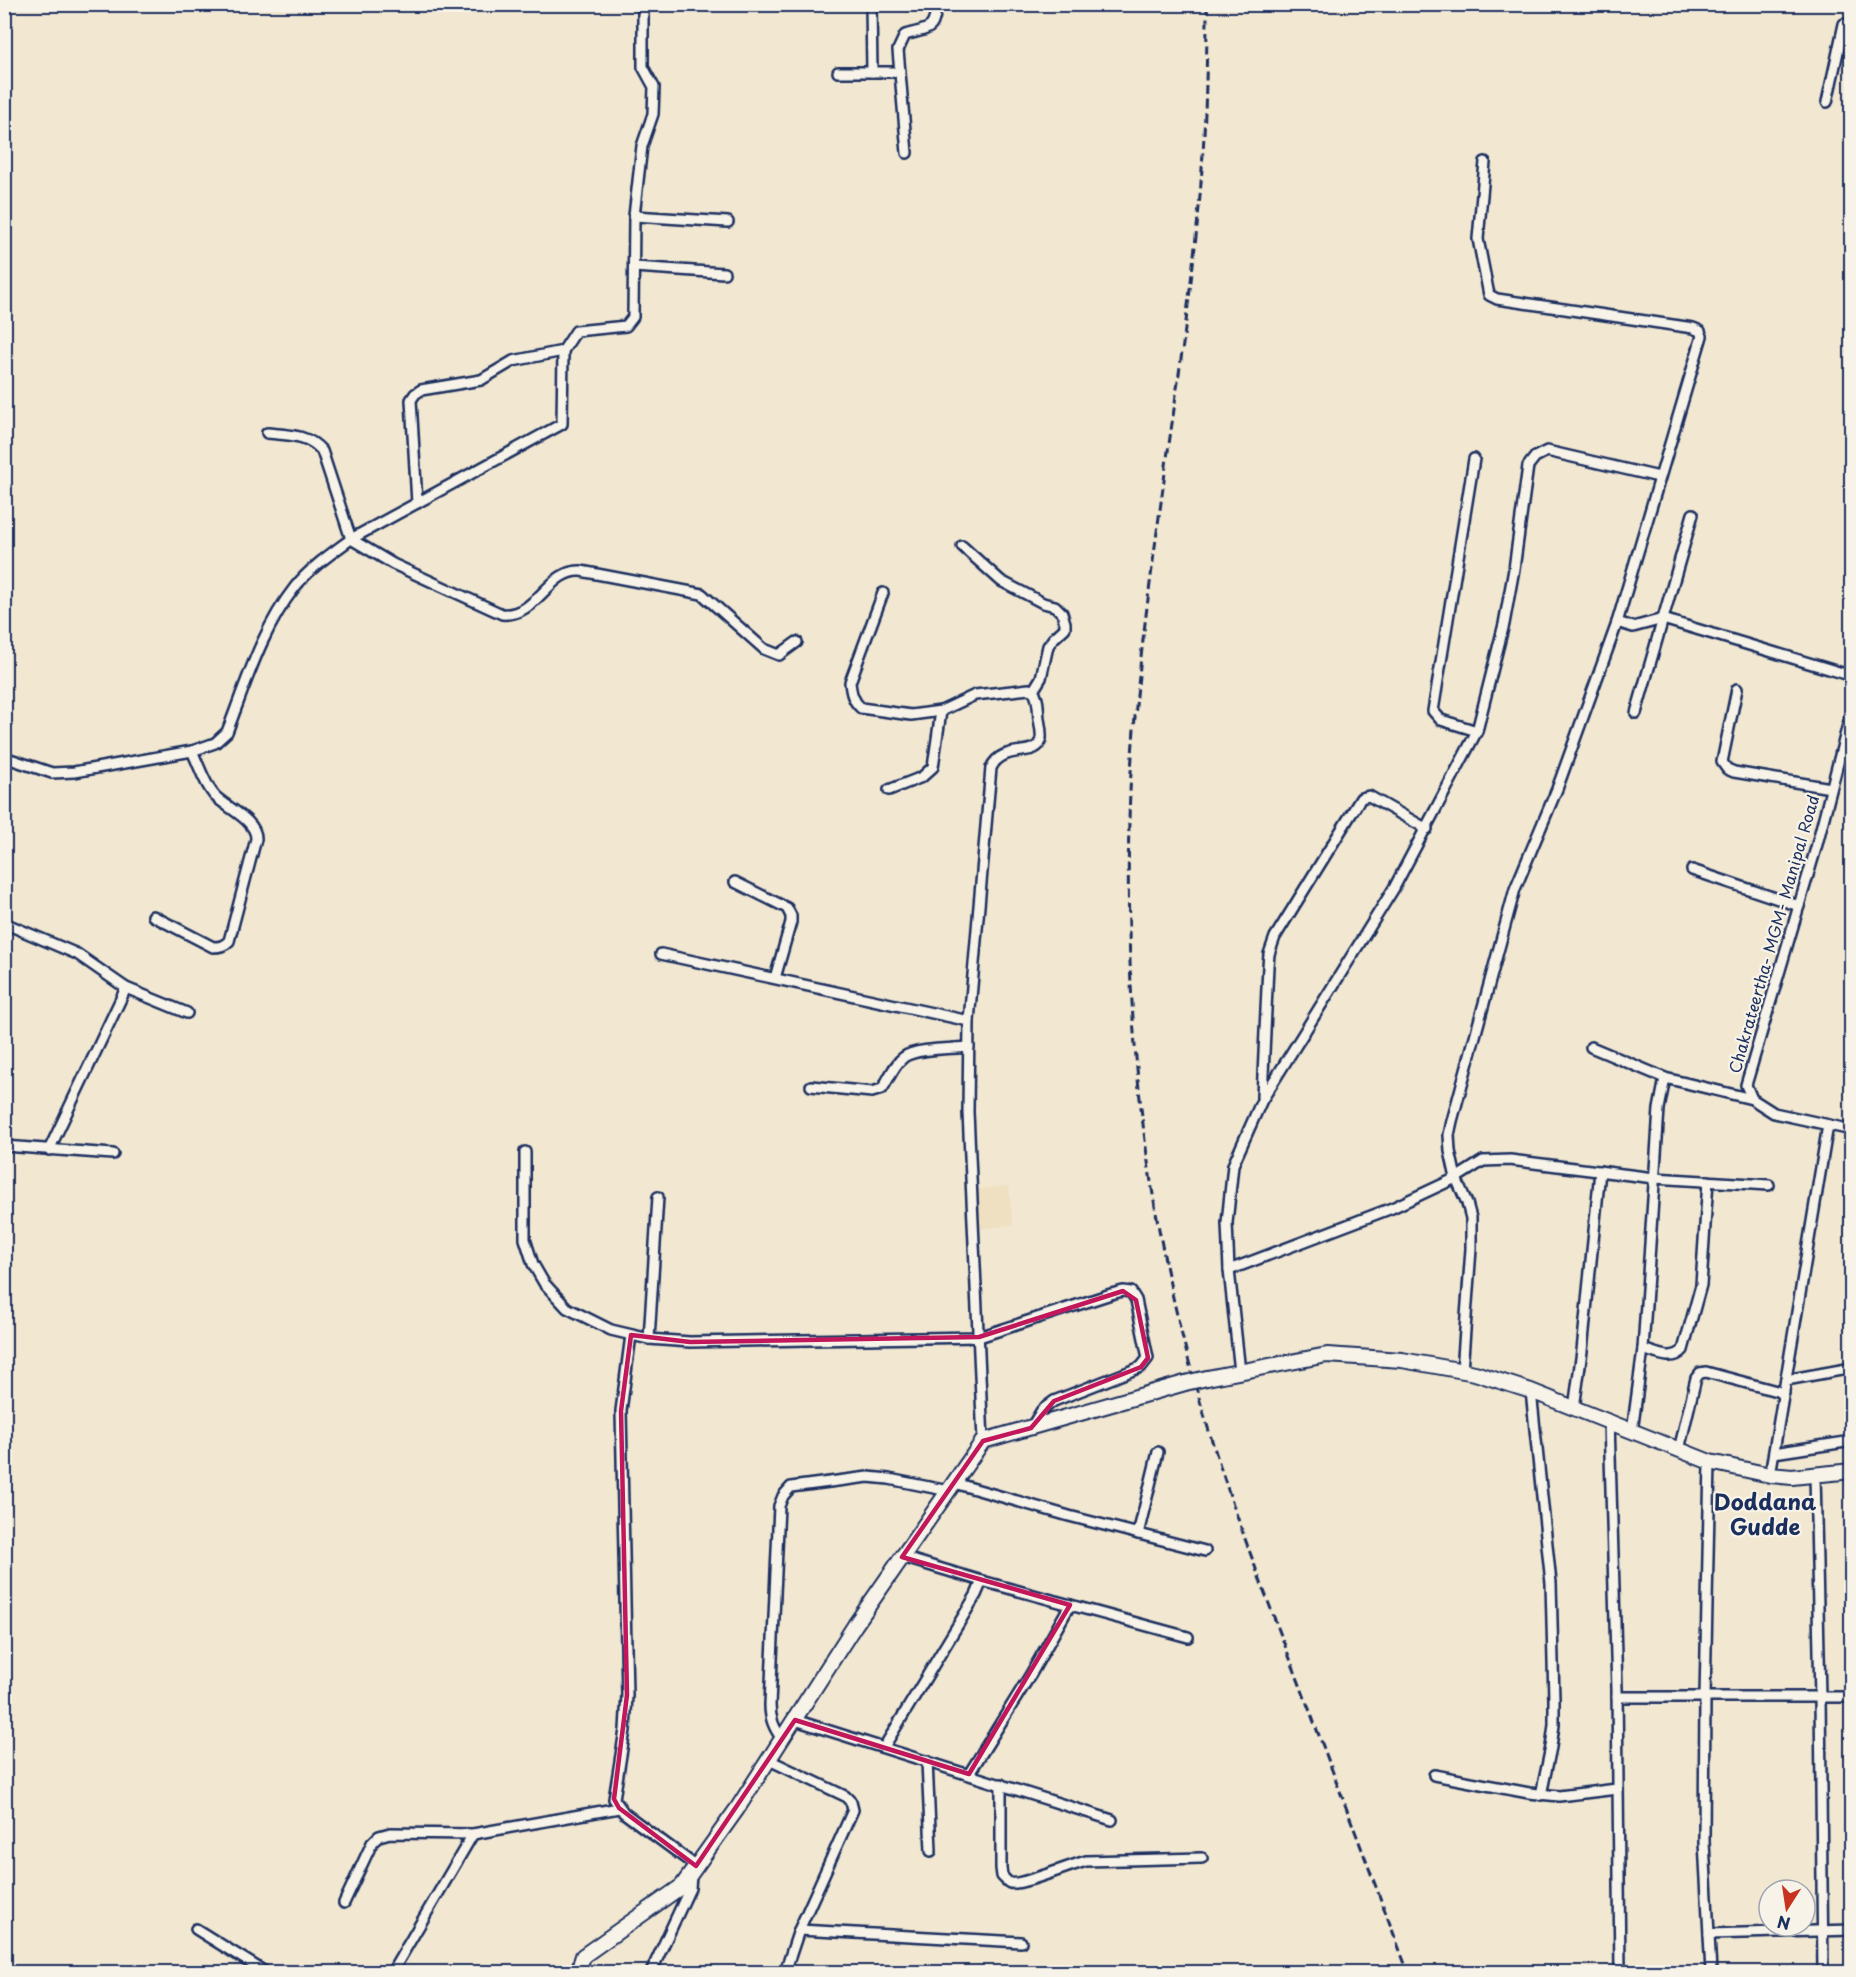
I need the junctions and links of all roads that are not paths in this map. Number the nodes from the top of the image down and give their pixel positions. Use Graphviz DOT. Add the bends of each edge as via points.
graph roads {
  1 [pos="643,4"];
  2 [pos="871,4"];
  3 [pos="936,4"];
  4 [pos="1851,25"];
  5 [pos="838,72"];
  6 [pos="872,72"];
  7 [pos="900,72"];
  8 [pos="1827,102"];
  9 [pos="907,153"];
  10 [pos="1485,162"];
  11 [pos="634,216"];
  12 [pos="728,222"];
  13 [pos="634,267"];
  14 [pos="724,273"];
  15 [pos="563,351"];
  16 [pos="267,433"];
  17 [pos="1474,459"];
  18 [pos="1659,477"];
  19 [pos="417,503"];
  20 [pos="1693,514"];
  21 [pos="351,539"];
  22 [pos="962,546"];
  23 [pos="884,593"];
  24 [pos="1663,619"];
  25 [pos="1617,622"];
  26 [pos="797,642"];
  27 [pos="1851,676"];
  28 [pos="1737,689"];
  29 [pos="1033,691"];
  30 [pos="1851,709"];
  31 [pos="941,711"];
  32 [pos="1636,713"];
  33 [pos="1477,731"];
  34 [pos="192,751"];
  35 [pos="4,757"];
  36 [pos="1831,789"];
  37 [pos="890,790"];
  38 [pos="1427,829"];
  39 [pos="1692,870"];
  40 [pos="735,882"];
  41 [pos="1799,906"];
  42 [pos="153,916"];
  43 [pos="4,923"];
  44 [pos="660,954"];
  45 [pos="775,978"];
  46 [pos="126,988"];
  47 [pos="188,1012"];
  48 [pos="969,1021"];
  49 [pos="969,1047"];
  50 [pos="1591,1047"];
  51 [pos="1665,1078"];
  52 [pos="811,1086"];
  53 [pos="1752,1099"];
  54 [pos="1262,1100"];
  55 [pos="1827,1125"];
  56 [pos="1851,1130"];
  57 [pos="4,1146"];
  58 [pos="49,1150"];
  59 [pos="525,1152"];
  60 [pos="113,1154"];
  61 [pos="1600,1171"];
  62 [pos="1456,1178"];
  63 [pos="1654,1178"];
  64 [pos="1708,1181"];
  65 [pos="1768,1185"];
  66 [pos="658,1197"];
  67 [pos="1229,1270"];
  68 [pos="632,1335"];
  69 [pos="979,1337"];
  70 [pos="649,1339"];
  71 [pos="1643,1349"];
  72 [pos="1851,1368"];
  73 [pos="1462,1371"];
  74 [pos="1240,1372"];
  75 [pos="1786,1380"];
  76 [pos="1532,1391"];
  77 [pos="1784,1393"];
  78 [pos="1574,1408"];
  79 [pos="1609,1422"];
  80 [pos="1031,1428"];
  81 [pos="1632,1432"];
  82 [pos="983,1441"];
  83 [pos="1851,1441"];
  84 [pos="1679,1450"];
  85 [pos="1158,1452"];
  86 [pos="1774,1453"];
  87 [pos="1710,1462"];
  88 [pos="1851,1471"];
  89 [pos="1815,1474"];
  90 [pos="1770,1475"];
  91 [pos="951,1487"];
  92 [pos="1138,1534"];
  93 [pos="1204,1551"];
  94 [pos="902,1557"];
  95 [pos="982,1581"];
  96 [pos="1070,1605"];
  97 [pos="1188,1637"];
  98 [pos="1617,1697"];
  99 [pos="1705,1697"];
  100 [pos="1820,1697"];
  101 [pos="1851,1697"];
  102 [pos="795,1720"];
  103 [pos="782,1739"];
  104 [pos="884,1747"];
  105 [pos="769,1760"];
  106 [pos="927,1761"];
  107 [pos="969,1774"];
  108 [pos="1434,1775"];
  109 [pos="1001,1784"];
  110 [pos="1617,1789"];
  111 [pos="1541,1795"];
  112 [pos="619,1808"];
  113 [pos="1112,1820"];
  114 [pos="473,1834"];
  115 [pos="931,1851"];
  116 [pos="1202,1858"];
  117 [pos="693,1870"];
  118 [pos="344,1903"];
  119 [pos="196,1929"];
  120 [pos="799,1930"];
  121 [pos="1822,1930"];
  122 [pos="1851,1930"];
  123 [pos="1709,1934"];
  124 [pos="1021,1942"];
  125 [pos="265,1972"];
  126 [pos="392,1972"];
  127 [pos="578,1972"];
  128 [pos="654,1972"];
  129 [pos="785,1972"];
  130 [pos="1620,1972"];
  131 [pos="1711,1972"];
  132 [pos="1823,1972"];
  1 -- 11 [label="street" via="643,67 654,87 653,114 642,146"];
  2 -- 6 [label="street"];
  3 -- 7 [label="street" via="933,25 905,35 900,43"];
  4 -- 8 [label="street" via="1844,24"];
  5 -- 6 [label="street"];
  6 -- 7 [label="street"];
  7 -- 9 [label="street"];
  10 -- 18 [label="street" via="1478,239 1488,295 1700,331 1702,336"];
  11 -- 12 [label="street"];
  11 -- 13 [label="street"];
  13 -- 14 [label="street"];
  13 -- 15 [label="street" via="633,317 626,326 576,331"];
  15 -- 19 [label="street" via="562,424"];
  15 -- 19 [label="street" via="513,361 481,380 415,394 411,400"];
  16 -- 21 [label="street" via="306,438 322,451"];
  17 -- 33 [label="street" via="1433,711 1441,720"];
  18 -- 25 [label="street"];
  18 -- 33 [label="street" via="1547,451 1527,466 1504,624"];
  19 -- 21 [label="street"];
  20 -- 24 [label="street"];
  21 -- 26 [label="street" via="393,564 502,614 522,611 573,570 702,594 764,649 779,655"];
  21 -- 34 [label="street" via="296,586 264,637 227,732 215,743"];
  22 -- 29 [label="street" via="1001,581 1062,613 1065,628 1048,646 1041,678"];
  23 -- 31 [label="street" via="850,691 861,708 911,715"];
  24 -- 25 [label="street" via="1634,627"];
  24 -- 27 [label="street"];
  24 -- 32 [label="street"];
  25 -- 62 [label="street" via="1557,789 1515,889 1449,1135"];
  28 -- 36 [label="street" via="1722,762 1727,769"];
  29 -- 31 [label="street" via="975,695"];
  29 -- 48 [label="street" via="1037,698 1040,743 1035,748 1004,754 991,768"];
  30 -- 36 [label="street, Chakrateertha- MGM- Manipal Road"];
  31 -- 37 [label="street" via="933,767 921,777"];
  33 -- 38 [label="street"];
  34 -- 35 [label="street" via="52,773"];
  34 -- 42 [label="street" via="214,795 250,824 256,839 230,941 226,944 213,947"];
  36 -- 41 [label="street, Chakrateertha- MGM- Manipal Road"];
  38 -- 54 [label="street"];
  38 -- 54 [label="street" via="1369,796 1361,798 1275,937 1268,966"];
  39 -- 41 [label="street"];
  40 -- 45 [label="street" via="788,908 791,922"];
  41 -- 53 [label="street, Chakrateertha- MGM- Manipal Road" via="1746,1085"];
  43 -- 46 [label="street" via="77,954"];
  44 -- 45 [label="street"];
  45 -- 48 [label="street"];
  46 -- 47 [label="street"];
  46 -- 58 [label="street"];
  48 -- 49 [label="street"];
  49 -- 52 [label="street" via="904,1057 882,1089 872,1092"];
  49 -- 69 [label="street" via="968,1112"];
  50 -- 51 [label="street"];
  51 -- 53 [label="street"];
  51 -- 63 [label="street"];
  53 -- 55 [label="street" via="1774,1113"];
  54 -- 67 [label="street" via="1233,1166 1227,1223"];
  55 -- 56 [label="street"];
  55 -- 75 [label="street"];
  57 -- 58 [label="street"];
  58 -- 60 [label="street"];
  59 -- 68 [label="street" via="525,1239 538,1273 567,1308 611,1330"];
  61 -- 62 [label="street" via="1510,1160 1483,1161"];
  61 -- 63 [label="street"];
  61 -- 78 [label="street"];
  62 -- 67 [label="street" via="1392,1208"];
  62 -- 73 [label="street" via="1471,1218"];
  63 -- 64 [label="street"];
  63 -- 71 [label="street"];
  64 -- 65 [label="street"];
  64 -- 71 [label="street" via="1701,1285 1683,1350 1673,1357"];
  66 -- 70 [label="street"];
  67 -- 74 [label="street"];
  68 -- 70 [label="street"];
  68 -- 112 [label="street" via="621,1411 627,1695 614,1799"];
  69 -- 70 [label="street" via="690,1342"];
  69 -- 80 [label="street" via="1123,1291 1131,1292 1136,1300 1148,1358 1141,1367 1054,1401 1042,1410"];
  69 -- 82 [label="street"];
  71 -- 81 [label="street"];
  72 -- 75 [label="street"];
  73 -- 74 [label="street" via="1402,1360 1328,1355"];
  73 -- 76 [label="street"];
  74 -- 80 [label="street, bridge" via="1185,1383"];
  75 -- 77 [label="street"];
  76 -- 78 [label="street"];
  76 -- 111 [label="street" via="1551,1583 1554,1700 1551,1747"];
  77 -- 84 [label="street" via="1700,1373"];
  77 -- 86 [label="street"];
  78 -- 79 [label="street"];
  79 -- 81 [label="street"];
  79 -- 98 [label="street"];
  80 -- 82 [label="street"];
  81 -- 84 [label="street"];
  82 -- 91 [label="street"];
  83 -- 86 [label="street"];
  84 -- 87 [label="street"];
  85 -- 92 [label="street"];
  86 -- 90 [label="street"];
  87 -- 90 [label="street"];
  87 -- 99 [label="street"];
  88 -- 89 [label="street"];
  89 -- 90 [label="street"];
  89 -- 100 [label="street"];
  91 -- 92 [label="street"];
  91 -- 94 [label="street"];
  91 -- 103 [label="street" via="868,1477 790,1487 783,1496 779,1506 770,1705 770,1718"];
  92 -- 93 [label="street"];
  94 -- 95 [label="street"];
  94 -- 102 [label="street"];
  95 -- 96 [label="street"];
  95 -- 104 [label="street"];
  96 -- 97 [label="street"];
  96 -- 107 [label="street"];
  98 -- 99 [label="street"];
  98 -- 110 [label="street"];
  99 -- 100 [label="street"];
  99 -- 123 [label="street" via="1704,1842"];
  100 -- 101 [label="street"];
  100 -- 121 [label="street"];
  102 -- 103 [label="street"];
  102 -- 104 [label="street"];
  103 -- 105 [label="street"];
  104 -- 106 [label="street"];
  105 -- 117 [label="street"];
  105 -- 120 [label="street" via="851,1802 852,1810"];
  106 -- 107 [label="street"];
  106 -- 115 [label="street"];
  107 -- 109 [label="street"];
  108 -- 111 [label="street"];
  109 -- 113 [label="street"];
  109 -- 116 [label="street" via="1001,1868 1002,1876 1010,1883 1022,1883 1086,1861"];
  110 -- 111 [label="street"];
  110 -- 130 [label="street"];
  112 -- 114 [label="street"];
  112 -- 117 [label="street"];
  114 -- 118 [label="street" via="380,1836 372,1844"];
  114 -- 126 [label="street"];
  117 -- 127 [label="street" via="682,1886 584,1956"];
  117 -- 128 [label="street" via="690,1888"];
  119 -- 125 [label="street"];
  120 -- 124 [label="street"];
  120 -- 129 [label="street"];
  121 -- 122 [label="street"];
  121 -- 123 [label="street"];
  121 -- 132 [label="street"];
  123 -- 131 [label="street"];
}
